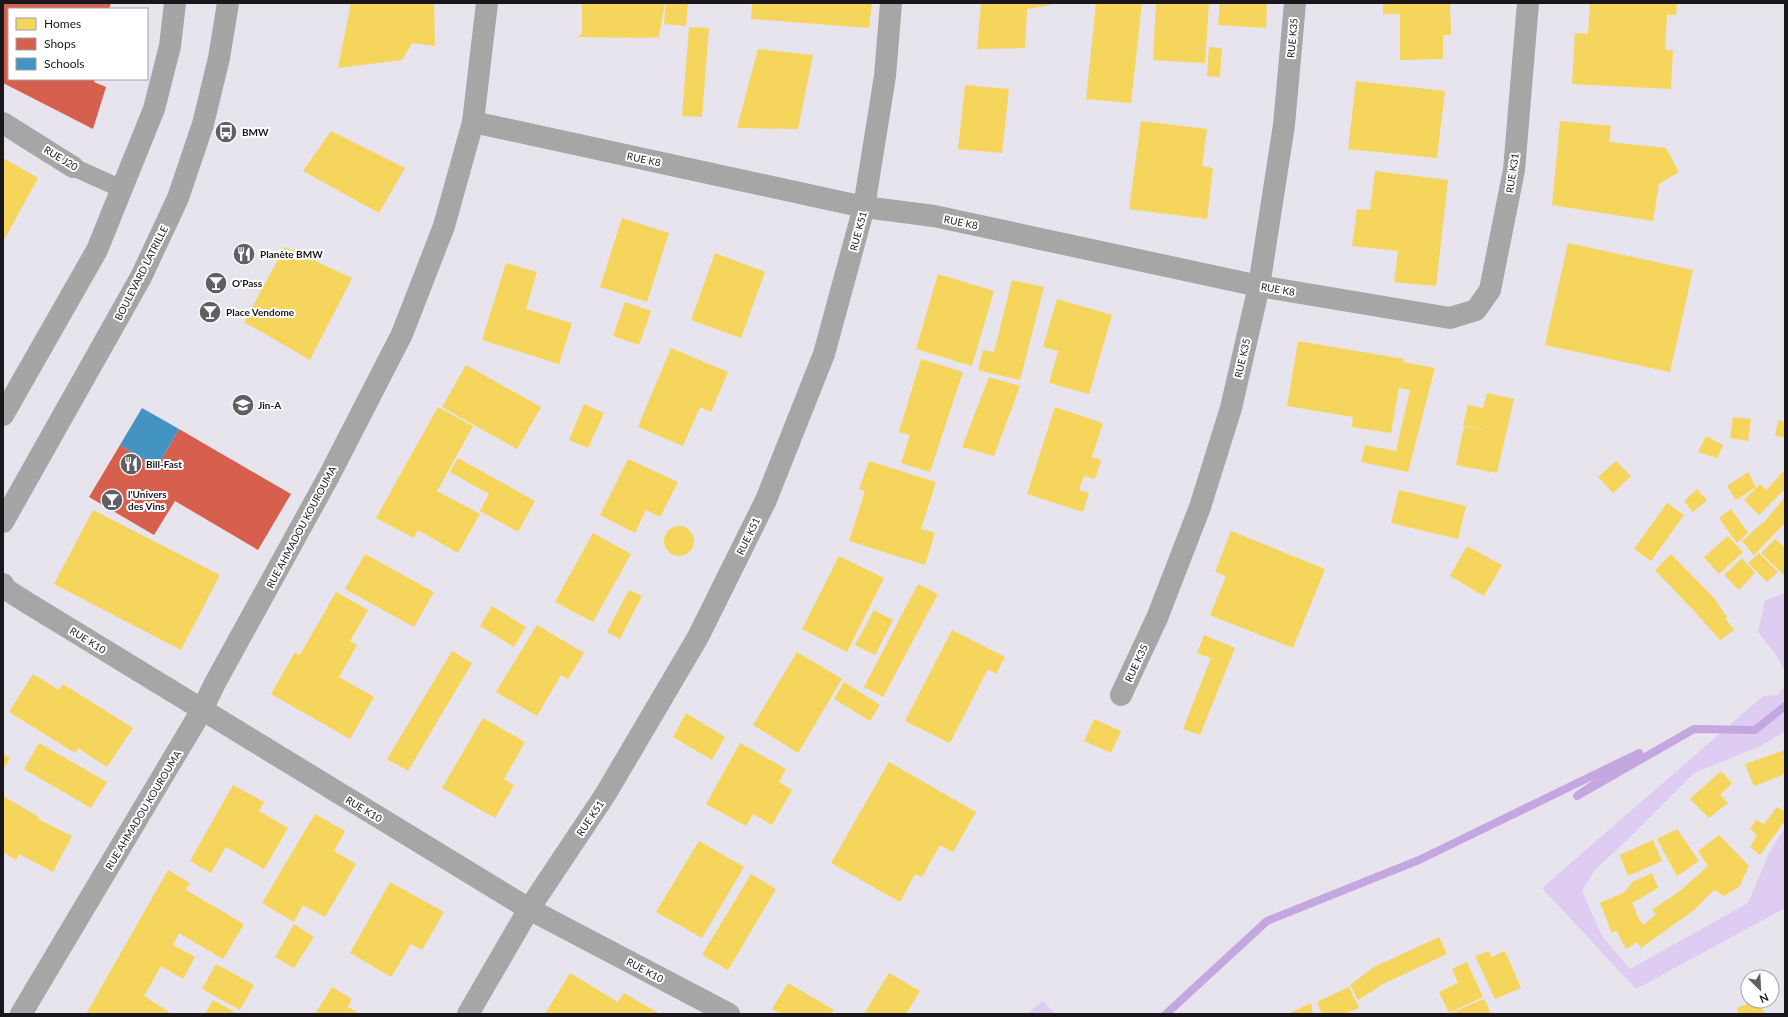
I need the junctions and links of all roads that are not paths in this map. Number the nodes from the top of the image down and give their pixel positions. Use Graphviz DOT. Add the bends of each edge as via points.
graph roads {
  1 [pos="175,3"];
  2 [pos="228,3"];
  3 [pos="487,3"];
  4 [pos="891,3"];
  5 [pos="1295,3"];
  6 [pos="1528,3"];
  7 [pos="3,122"];
  8 [pos="473,122"];
  9 [pos="73,167"];
  10 [pos="122,189"];
  11 [pos="864,207"];
  12 [pos="1259,286"];
  13 [pos="1450,318"];
  14 [pos="3,415"];
  15 [pos="3,522"];
  16 [pos="4,587"];
  17 [pos="1121,695"];
  18 [pos="202,710"];
  19 [pos="529,909"];
  20 [pos="22,1014"];
  21 [pos="468,1014"];
  22 [pos="729,1014"];
  1 -- 10 [label="main road" via="170,46 154,110"];
  2 -- 15 [label="main road, BOULEVARD LATRILLE" via="219,58 203,124 178,198 141,277"];
  3 -- 8 [label="street, RUE AHMADOU KOUROUMA"];
  4 -- 11 [label="street, RUE K51" via="885,76"];
  5 -- 12 [label="street, RUE K35" via="1284,125"];
  6 -- 13 [label="street, RUE K31" via="1514,170 1490,290 1476,310"];
  7 -- 9 [label="street, RUE J20"];
  8 -- 11 [label="street, RUE K8"];
  8 -- 18 [label="street, RUE AHMADOU KOUROUMA" via="444,226 402,334 329,476"];
  9 -- 10 [label="street, RUE J20"];
  10 -- 14 [label="main road" via="97,250"];
  11 -- 12 [label="street, RUE K8" via="934,216"];
  11 -- 19 [label="street, RUE K51" via="824,354 766,500 698,637 606,795"];
  12 -- 13 [label="street, RUE K8"];
  12 -- 17 [label="street, RUE K35" via="1231,408 1200,507 1156,618"];
  16 -- 18 [label="street, RUE K10"];
  18 -- 19 [label="street, RUE K10"];
  18 -- 20 [label="street, RUE AHMADOU KOUROUMA"];
  19 -- 21 [label="street, RUE K51"];
  19 -- 22 [label="street, RUE K10"];
}
